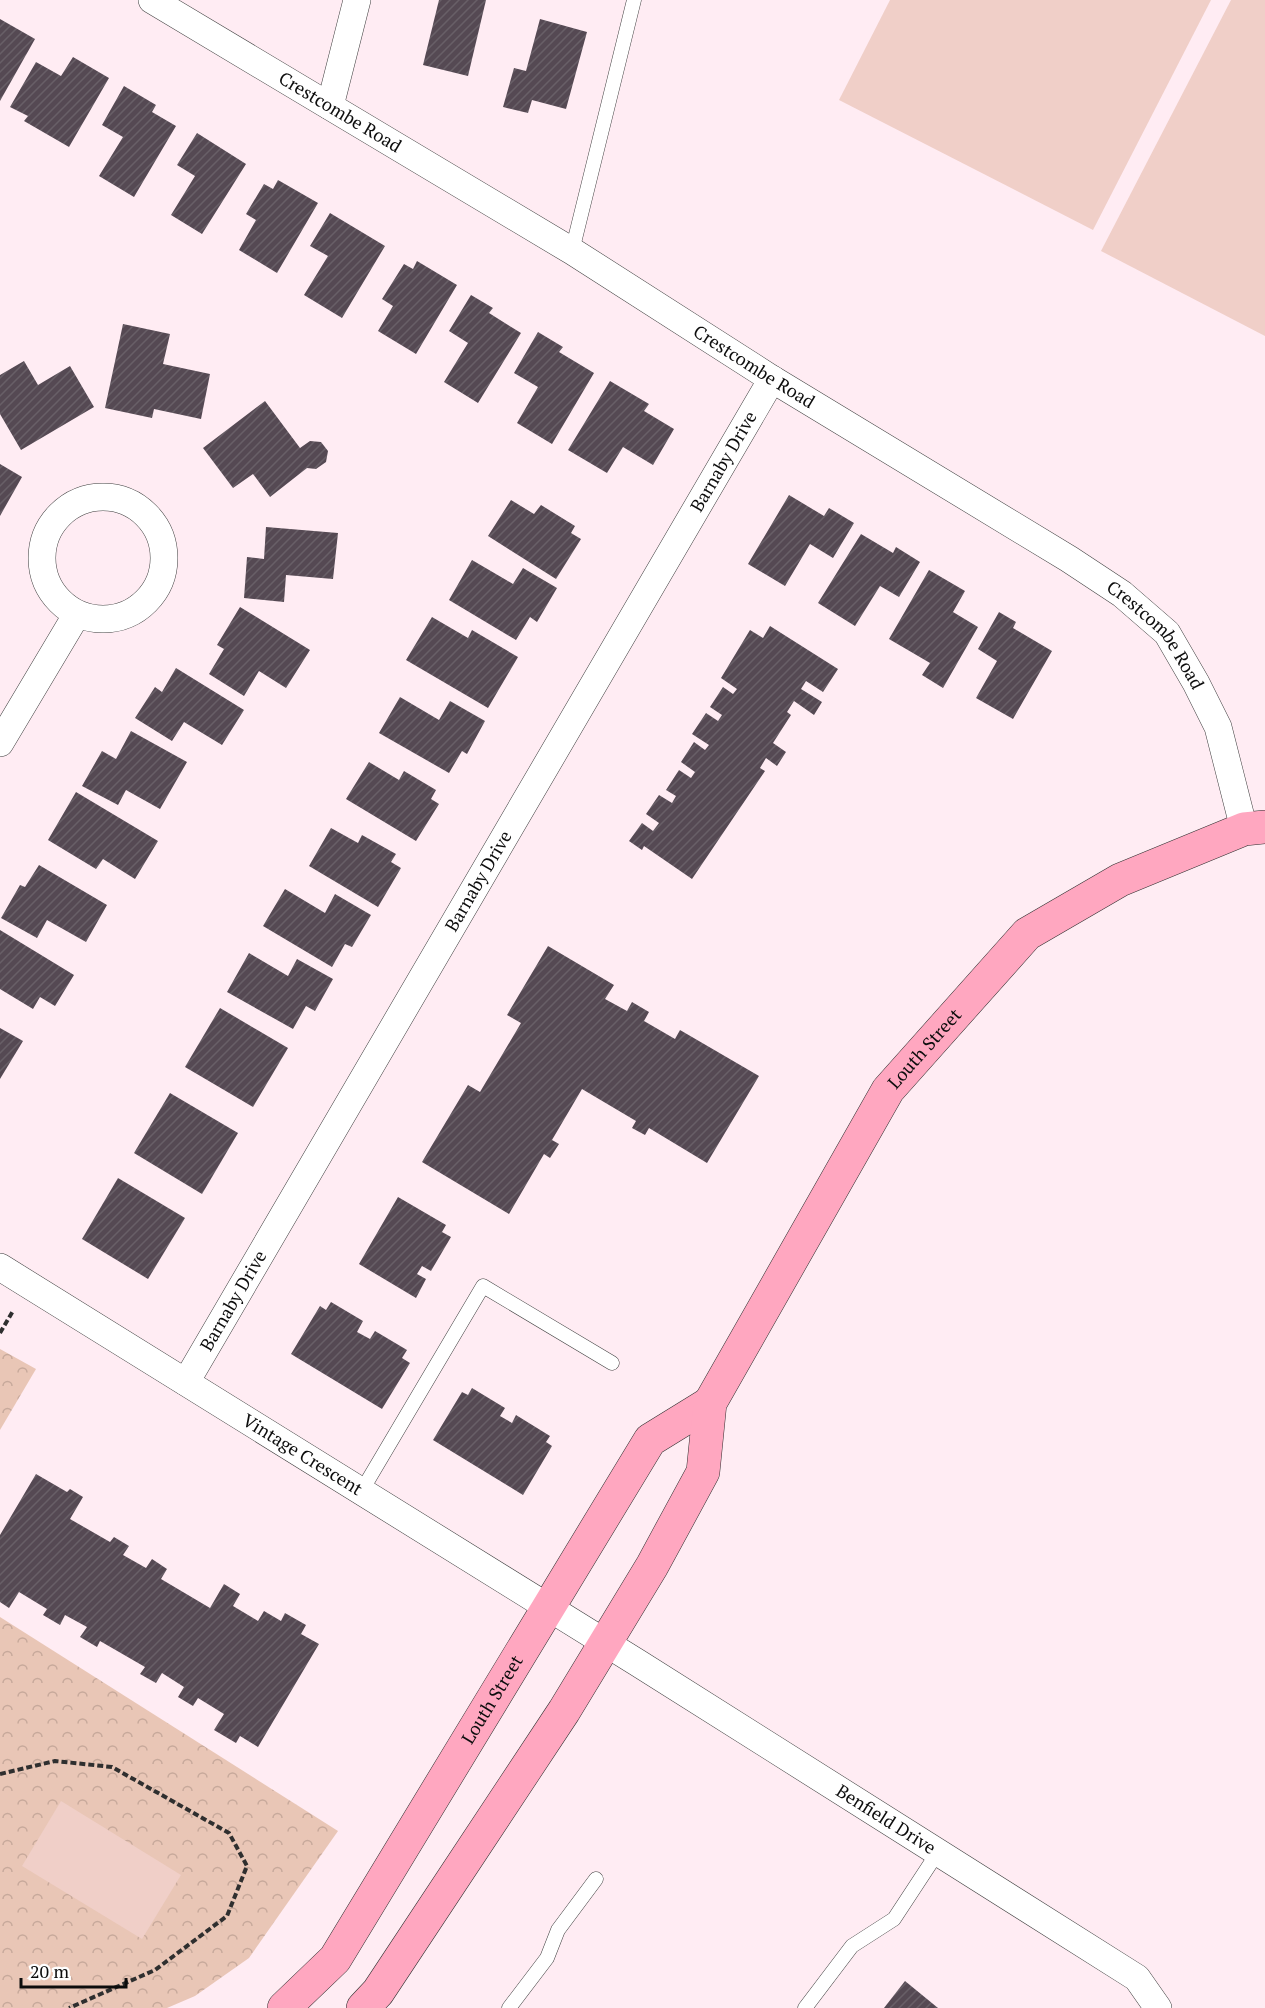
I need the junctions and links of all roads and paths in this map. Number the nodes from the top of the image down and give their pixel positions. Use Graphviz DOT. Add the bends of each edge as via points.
graph roads {
  1 [pos="152,0"];
  2 [pos="357,0"];
  3 [pos="634,0"];
  4 [pos="330,106"];
  5 [pos="572,251"];
  6 [pos="772,379"];
  7 [pos="77,614"];
  8 [pos="0,743"];
  9 [pos="1255,828"];
  10 [pos="0,1267"];
  11 [pos="612,1364"];
  12 [pos="186,1382"];
  13 [pos="711,1403"];
  14 [pos="361,1492"];
  15 [pos="548,1607"];
  16 [pos="605,1642"];
  17 [pos="0,1774"];
  18 [pos="938,1852"];
  19 [pos="596,1878"];
  20 [pos="69,2008"];
  21 [pos="284,2008"];
  22 [pos="363,2008"];
  23 [pos="509,2008"];
  24 [pos="805,2008"];
  25 [pos="1158,2008"];
  1 -- 4 [label="street, Crestcombe Road"];
  2 -- 4 [label="street"];
  3 -- 5 [label="lane"];
  4 -- 5 [label="street, Crestcombe Road"];
  5 -- 6 [label="street, Crestcombe Road"];
  6 -- 9 [label="street, Crestcombe Road" via="1069,559 1122,594 1167,633 1218,728"];
  6 -- 12 [label="street, Barnaby Drive"];
  7 -- 7 [label="street" via="102,620 121,617 138,609 161,578 165,560 154,523 141,509 124,500 102,496 82,500 63,511 49,528 42,548 42,569 50,589"];
  7 -- 8 [label="street"];
  9 -- 13 [label="main road, Louth Street" via="1120,880 1027,934 888,1090"];
  10 -- 12 [label="street, Vintage Crescent"];
  11 -- 14 [label="lane" via="483,1286"];
  12 -- 14 [label="street, Vintage Crescent"];
  13 -- 15 [label="main road, Louth Street" via="650,1440"];
  13 -- 16 [label="main road, Louth Street" via="703,1472"];
  14 -- 15 [label="street, Vintage Crescent"];
  15 -- 16 [label="street, Vintage Crescent"];
  15 -- 21 [label="main road, Louth Street" via="335,1959"];
  16 -- 18 [label="street, Benfield Drive"];
  16 -- 22 [label="main road, Louth Street" via="564,1711 378,1992"];
  17 -- 20 [label="path" via="55,1761 112,1767 229,1833 247,1866 227,1916 155,1970"];
  18 -- 24 [label="lane" via="894,1919 852,1946"];
  18 -- 25 [label="street, Benfield Drive" via="1137,1978"];
  19 -- 23 [label="lane" via="558,1930 547,1958"];
}
